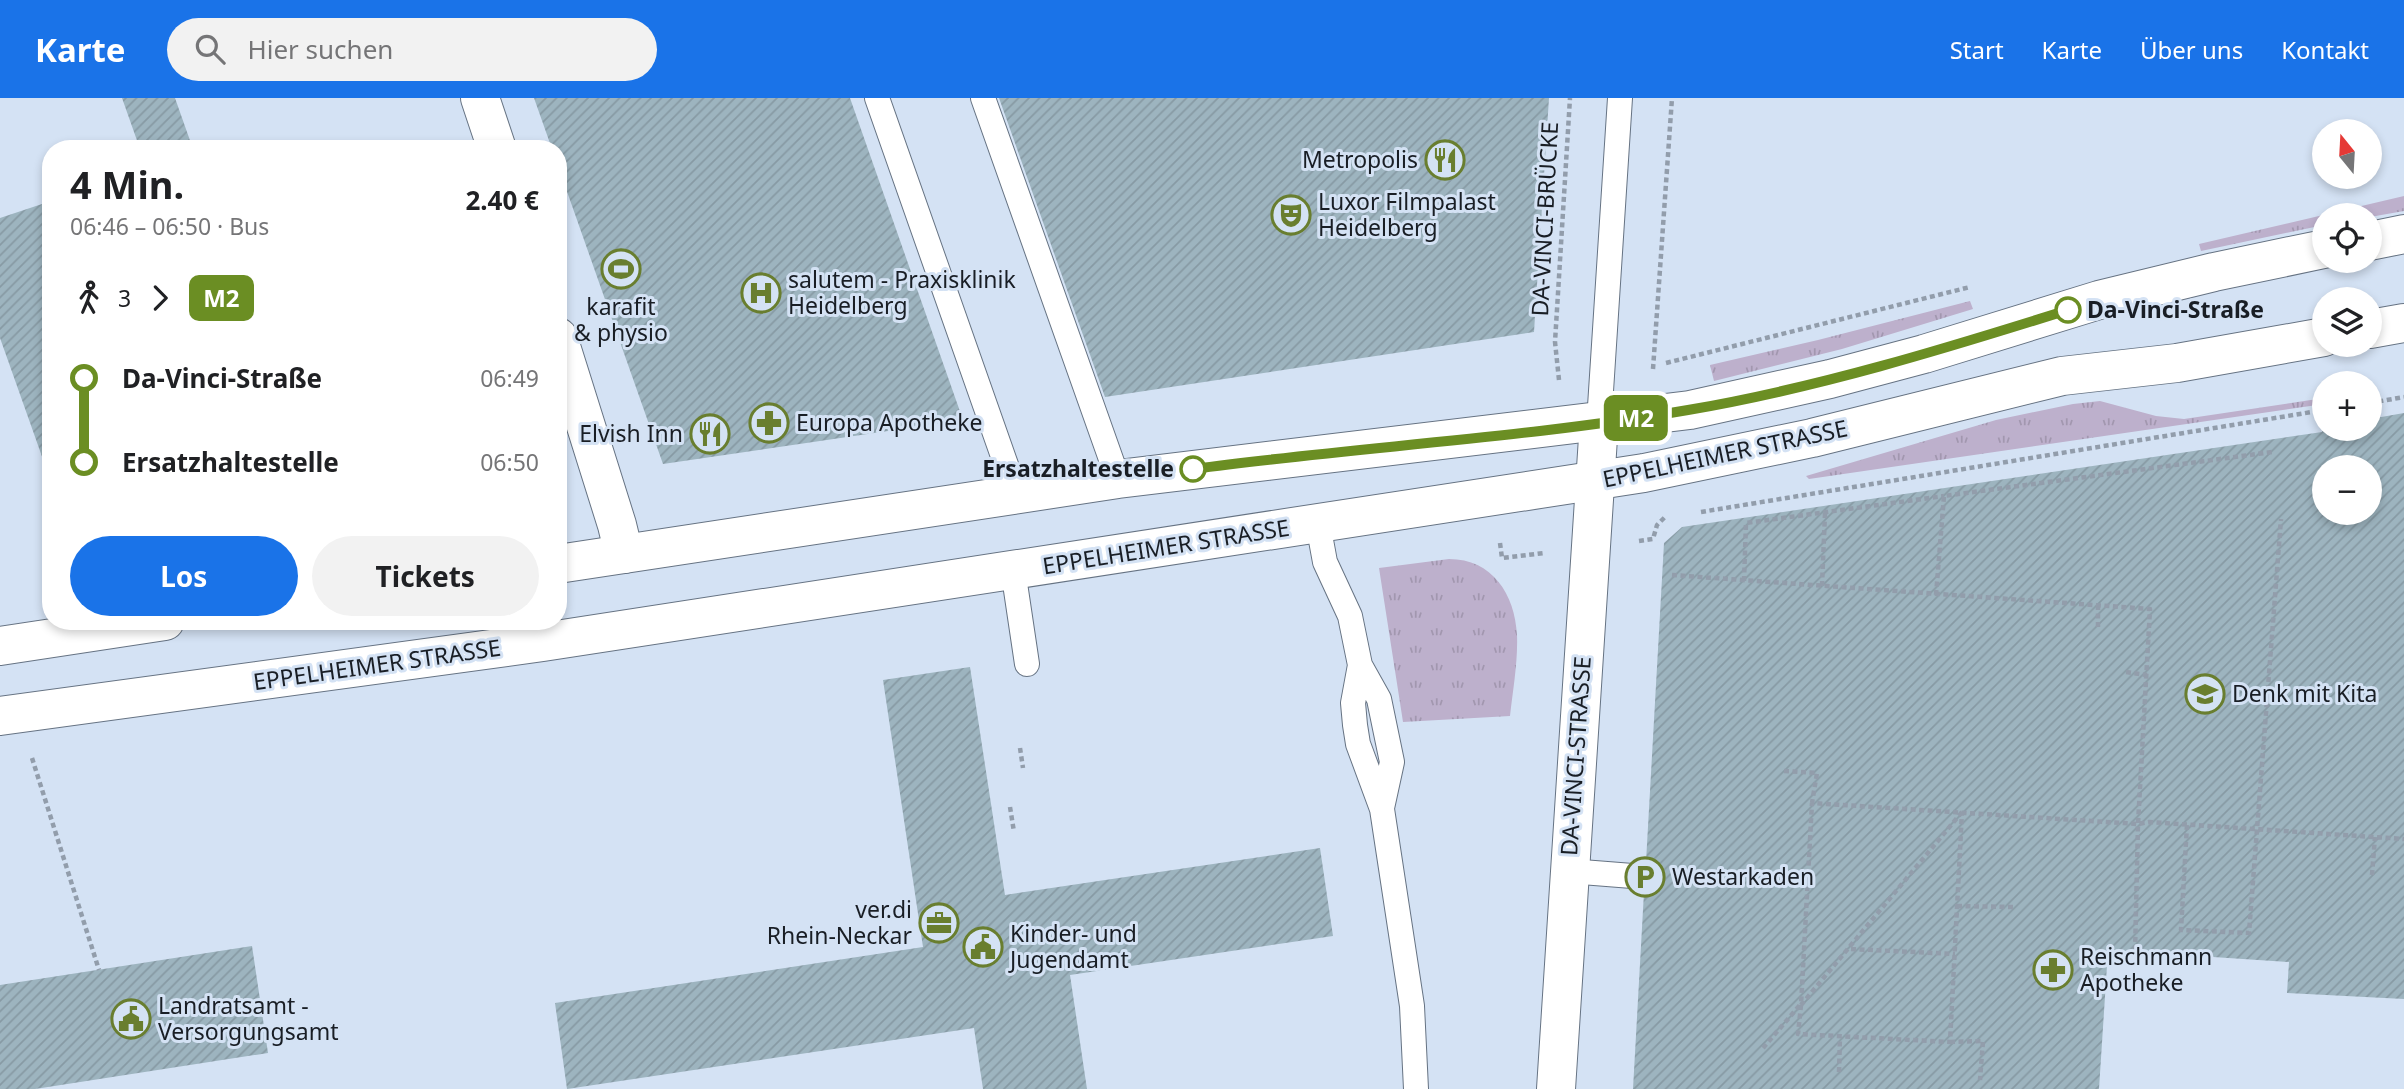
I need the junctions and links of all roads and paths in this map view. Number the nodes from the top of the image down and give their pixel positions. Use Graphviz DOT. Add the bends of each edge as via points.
graph roads {
  1 [pos="480,98"];
  2 [pos="877,98"];
  3 [pos="983,98"];
  4 [pos="1570,98"];
  5 [pos="1620,98"];
  6 [pos="1672,98"];
  7 [pos="494,140"];
  8 [pos="2404,234"];
  9 [pos="2382,238"];
  10 [pos="2312,252"];
  11 [pos="1974,286"];
  12 [pos="2404,323"];
  13 [pos="2382,327"];
  14 [pos="2312,339"];
  15 [pos="1555,342"];
  16 [pos="1653,365"];
  17 [pos="567,366"];
  18 [pos="1603,375"];
  19 [pos="1559,383"];
  20 [pos="2404,397"];
  21 [pos="2382,401"];
  22 [pos="1599,422"];
  23 [pos="2272,452"];
  24 [pos="1118,479"];
  25 [pos="1594,481"];
  26 [pos="1017,496"];
  27 [pos="1944,496"];
  28 [pos="1825,513"];
  29 [pos="2281,519"];
  30 [pos="1318,524"];
  31 [pos="624,554"];
  32 [pos="567,563"];
  33 [pos="1013,570"];
  34 [pos="1672,576"];
  35 [pos="1744,581"];
  36 [pos="1822,586"];
  37 [pos="1936,595"];
  38 [pos="2098,605"];
  39 [pos="2098,627"];
  40 [pos="106,630"];
  41 [pos="0,646"];
  42 [pos="1027,664"];
  43 [pos="2126,672"];
  44 [pos="2147,675"];
  45 [pos="0,716"];
  46 [pos="1020,748"];
  47 [pos="32,757"];
  48 [pos="1023,768"];
  49 [pos="1784,771"];
  50 [pos="1812,803"];
  51 [pos="1010,807"];
  52 [pos="1962,811"];
  53 [pos="2138,824"];
  54 [pos="2187,825"];
  55 [pos="2256,829"];
  56 [pos="1014,832"];
  57 [pos="2375,837"];
  58 [pos="2404,839"];
  59 [pos="1569,871"];
  60 [pos="2372,875"];
  61 [pos="1645,877"];
  62 [pos="1957,906"];
  63 [pos="2013,907"];
  64 [pos="1849,949"];
  65 [pos="2135,953"];
  66 [pos="1955,954"];
  67 [pos="99,970"];
  68 [pos="1801,1005"];
  69 [pos="1840,1037"];
  70 [pos="1950,1042"];
  71 [pos="1763,1048"];
  72 [pos="1839,1072"];
  73 [pos="1980,1080"];
  74 [pos="1416,1089"];
  75 [pos="1556,1089"];
  1 -- 7 [label="main road"];
  2 -- 26 [label="lane"];
  3 -- 24 [label="lane"];
  4 -- 15 [label="path, DA-VINCI-BRÜCKE"];
  5 -- 18 [label="lane"];
  6 -- 16 [label="path"];
  8 -- 9 [label="main road"];
  10 -- 22 [label="main road" via="2099,300 1830,379 1690,410"];
  11 -- 16 [label="path"];
  12 -- 13 [label="main road"];
  14 -- 25 [label="main road, EPPELHEIMER STRASSE" via="2177,363 2062,376 1704,462"];
  16 -- 18 [label="path"];
  17 -- 31 [label="main road"];
  18 -- 19 [label="path"];
  18 -- 22 [label="lane"];
  20 -- 21 [label="path"];
  22 -- 24 [label="main road"];
  22 -- 25 [label="main road, DA-VINCI-STRASSE"];
  23 -- 27 [label="path"];
  24 -- 26 [label="main road"];
  25 -- 30 [label="main road, EPPELHEIMER STRASSE"];
  25 -- 59 [label="main road, DA-VINCI-STRASSE"];
  26 -- 31 [label="main road"];
  27 -- 28 [label="path"];
  27 -- 37 [label="path"];
  28 -- 35 [label="path" via="1746,523"];
  28 -- 36 [label="path"];
  29 -- 55 [label="path"];
  30 -- 33 [label="main road, EPPELHEIMER STRASSE"];
  30 -- 74 [label="lane" via="1325,562 1350,616 1360,665 1353,703 1358,744 1382,808 1412,1006"];
  31 -- 32 [label="main road"];
  33 -- 42 [label="lane"];
  33 -- 45 [label="main road, EPPELHEIMER STRASSE" via="543,642"];
  34 -- 35 [label="path"];
  35 -- 36 [label="path"];
  36 -- 37 [label="path"];
  37 -- 38 [label="path"];
  38 -- 39 [label="path"];
  38 -- 44 [label="path" via="2150,609"];
  40 -- 41 [label="main road"];
  43 -- 44 [label="path"];
  44 -- 53 [label="path"];
  46 -- 48 [label="path"];
  47 -- 67 [label="path"];
  49 -- 50 [label="path" via="1817,773"];
  50 -- 52 [label="path"];
  50 -- 68 [label="path"];
  51 -- 56 [label="path"];
  52 -- 53 [label="path"];
  52 -- 62 [label="path"];
  52 -- 64 [label="path"];
  53 -- 54 [label="path"];
  53 -- 65 [label="path"];
  54 -- 55 [label="path"];
  54 -- 55 [label="path" via="2181,930 2249,933"];
  55 -- 57 [label="path"];
  57 -- 58 [label="path"];
  57 -- 60 [label="path"];
  59 -- 61 [label="lane"];
  59 -- 75 [label="main road, DA-VINCI-STRASSE"];
  62 -- 63 [label="path"];
  62 -- 66 [label="path"];
  64 -- 66 [label="path"];
  64 -- 68 [label="path"];
  66 -- 70 [label="path"];
  68 -- 69 [label="path" via="1798,1034"];
  68 -- 71 [label="path"];
  69 -- 70 [label="path"];
  69 -- 72 [label="path"];
  70 -- 73 [label="path" via="1983,1041"];
}
